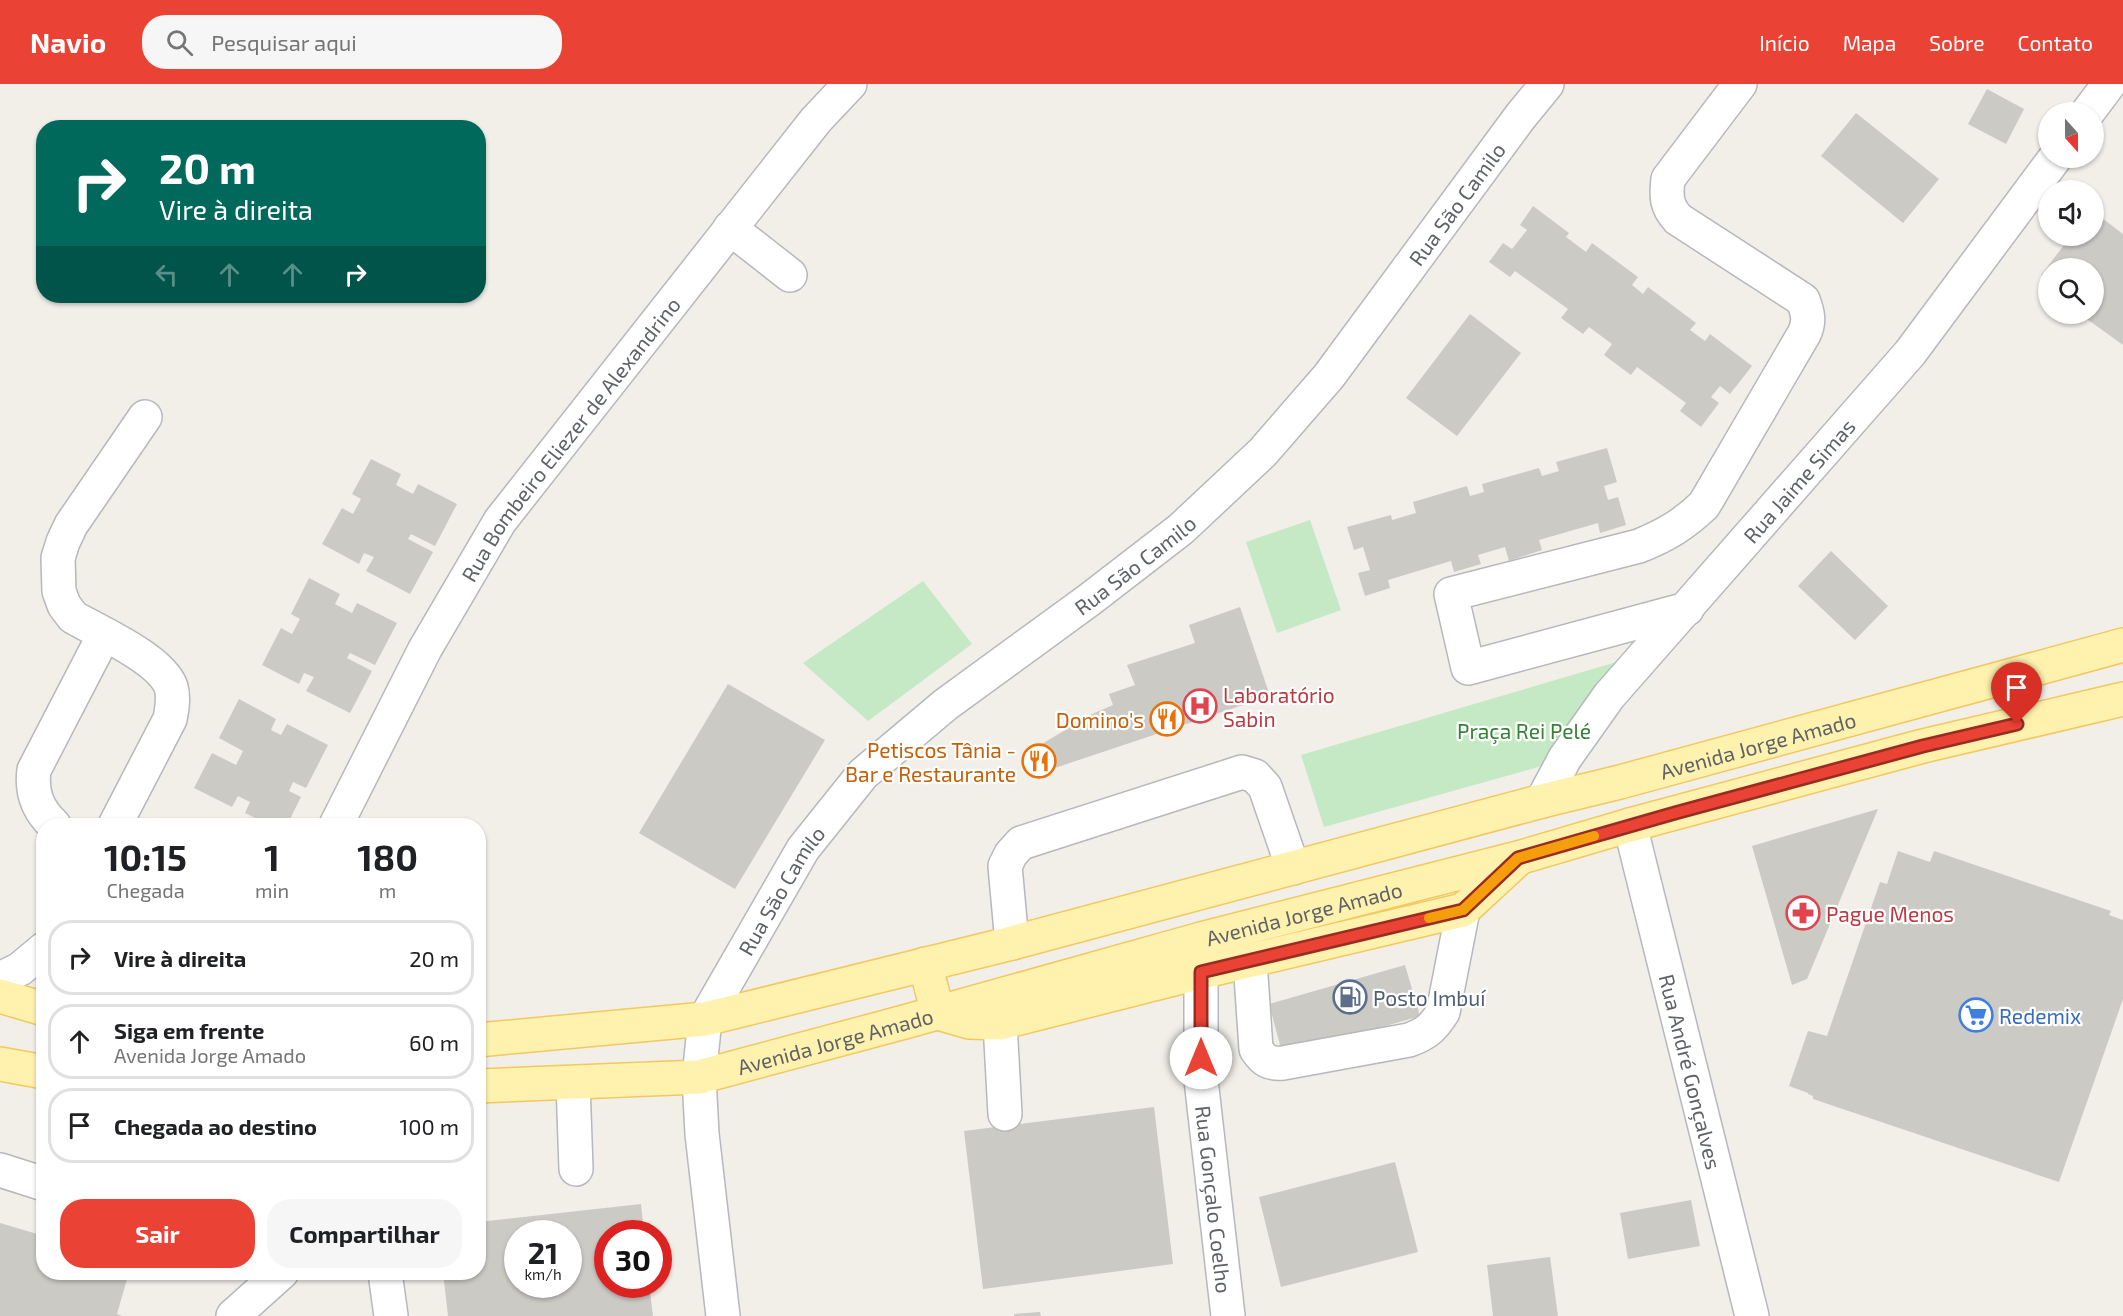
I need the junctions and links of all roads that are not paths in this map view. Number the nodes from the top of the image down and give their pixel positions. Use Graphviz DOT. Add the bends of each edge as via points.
graph roads {
  1 [pos="850,84"];
  2 [pos="1547,84"];
  3 [pos="1740,84"];
  4 [pos="2109,84"];
  5 [pos="2096,102"];
  6 [pos="2048,168"];
  7 [pos="730,228"];
  8 [pos="790,275"];
  9 [pos="145,417"];
  10 [pos="1687,609"];
  11 [pos="104,635"];
  12 [pos="2123,645"];
  13 [pos="2123,699"];
  14 [pos="1542,801"];
  15 [pos="46,818"];
  16 [pos="119,818"];
  17 [pos="340,818"];
  18 [pos="1630,825"];
  19 [pos="1518,858"];
  20 [pos="1293,868"];
  21 [pos="1463,910"];
  22 [pos="1201,939"];
  23 [pos="1012,943"];
  24 [pos="36,956"];
  25 [pos="1250,962"];
  26 [pos="926,964"];
  27 [pos="1201,972"];
  28 [pos="0,979"];
  29 [pos="0,996"];
  30 [pos="36,1007"];
  31 [pos="938,1013"];
  32 [pos="705,1019"];
  33 [pos="1000,1023"];
  34 [pos="486,1040"];
  35 [pos="0,1064"];
  36 [pos="36,1071"];
  37 [pos="699,1077"];
  38 [pos="573,1083"];
  39 [pos="486,1086"];
  40 [pos="1005,1114"];
  41 [pos="576,1169"];
  42 [pos="0,1170"];
  43 [pos="36,1181"];
  44 [pos="274,1280"];
  45 [pos="386,1280"];
  46 [pos="247,1309"];
  47 [pos="391,1316"];
  48 [pos="723,1316"];
  49 [pos="1228,1316"];
  50 [pos="1752,1316"];
  1 -- 7 [label="street, Rua Bombeiro Eliezer de Alexandrino" via="816,120"];
  2 -- 32 [label="street, Rua São Camilo" via="1329,376 1263,452 1181,529 945,705 863,774 803,849"];
  3 -- 10 [label="street" via="1668,178 1668,208 1678,219 1803,300 1809,325 1804,334 1704,505 1686,522 1639,546 1451,594 1468,668"];
  4 -- 5 [label="street"];
  6 -- 10 [label="street, Rua Jaime Simas" via="1910,353"];
  7 -- 8 [label="street"];
  7 -- 17 [label="street, Rua Bombeiro Eliezer de Alexandrino" via="500,521 425,649"];
  9 -- 11 [label="street" via="71,525 58,558 59,591 64,605 73,617"];
  10 -- 14 [label="street, Rua Jaime Simas" via="1609,696 1565,758"];
  11 -- 15 [label="street" via="34,770 36,801"];
  11 -- 16 [label="street" via="163,672 173,704 170,720"];
  12 -- 14 [label="main road, Avenida Jorge Amado"];
  13 -- 18 [label="main road, Avenida Jorge Amado" via="1923,746"];
  14 -- 20 [label="main road, Avenida Jorge Amado"];
  18 -- 19 [label="main road, Avenida Jorge Amado"];
  18 -- 50 [label="street, Rua André Gonçalves"];
  19 -- 21 [label="main road"];
  19 -- 22 [label="main road, Avenida Jorge Amado"];
  20 -- 23 [label="main road, Avenida Jorge Amado"];
  20 -- 23 [label="street" via="1264,787 1255,776 1242,772 1021,843 1005,866"];
  21 -- 25 [label="main road"];
  21 -- 25 [label="street" via="1443,1012 1425,1034 1409,1040 1270,1064 1256,1049"];
  22 -- 27 [label="street, Rua Gonçalo Coelho"];
  22 -- 31 [label="main road, Avenida Jorge Amado"];
  23 -- 26 [label="main road, Avenida Jorge Amado"];
  24 -- 28 [label="street"];
  25 -- 27 [label="main road"];
  26 -- 31 [label="main road"];
  26 -- 32 [label="main road, Avenida Jorge Amado"];
  27 -- 33 [label="main road"];
  27 -- 49 [label="street, Rua Gonçalo Coelho" via="1201,1080"];
  29 -- 30 [label="main road"];
  31 -- 33 [label="main road" via="969,1022"];
  31 -- 37 [label="main road, Avenida Jorge Amado"];
  32 -- 34 [label="main road, Avenida Jorge Amado"];
  32 -- 37 [label="street"];
  33 -- 40 [label="street"];
  35 -- 36 [label="main road"];
  37 -- 38 [label="main road, Avenida Jorge Amado"];
  37 -- 48 [label="street"];
  38 -- 39 [label="main road, Avenida Jorge Amado"];
  38 -- 41 [label="street"];
  42 -- 43 [label="street"];
  44 -- 46 [label="street"];
  45 -- 47 [label="street"];
}
